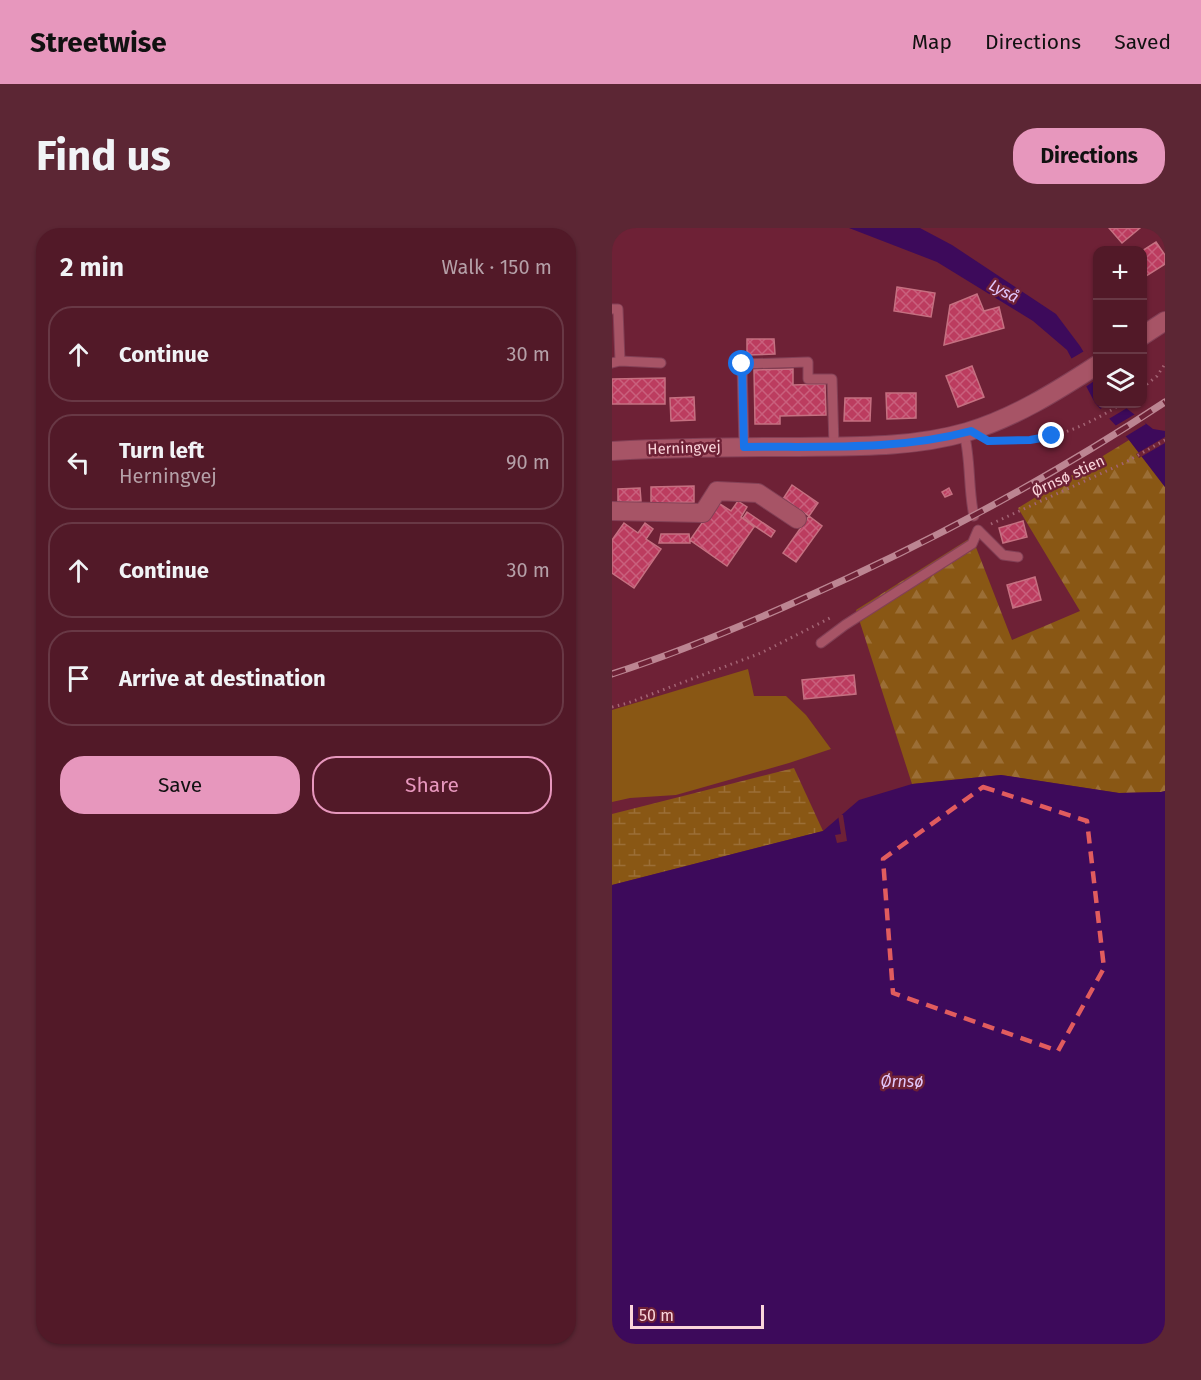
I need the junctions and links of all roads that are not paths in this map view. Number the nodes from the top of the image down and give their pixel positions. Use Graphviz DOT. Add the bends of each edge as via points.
graph roads {
  1 [pos="612,309"];
  2 [pos="1165,321"];
  3 [pos="1147,333"];
  4 [pos="616,362"];
  5 [pos="661,363"];
  6 [pos="1093,368"];
  7 [pos="967,432"];
  8 [pos="834,446"];
  9 [pos="744,447"];
  10 [pos="612,451"];
  11 [pos="612,511"];
  12 [pos="974,516"];
  13 [pos="797,519"];
  14 [pos="1018,557"];
  15 [pos="821,643"];
  1 -- 4 [label="lane" via="618,309"];
  2 -- 3 [label="street"];
  4 -- 5 [label="lane"];
  6 -- 7 [label="street, Herningvej" via="1006,417"];
  7 -- 8 [label="street, Herningvej" via="898,444"];
  7 -- 12 [label="lane"];
  8 -- 9 [label="street, Herningvej"];
  8 -- 9 [label="lane" via="832,379 808,379 808,362 742,364"];
  9 -- 10 [label="street, Herningvej"];
  11 -- 13 [label="street" via="704,513 717,492 758,493"];
  14 -- 15 [label="lane" via="1003,555 978,530 972,544"];
}
